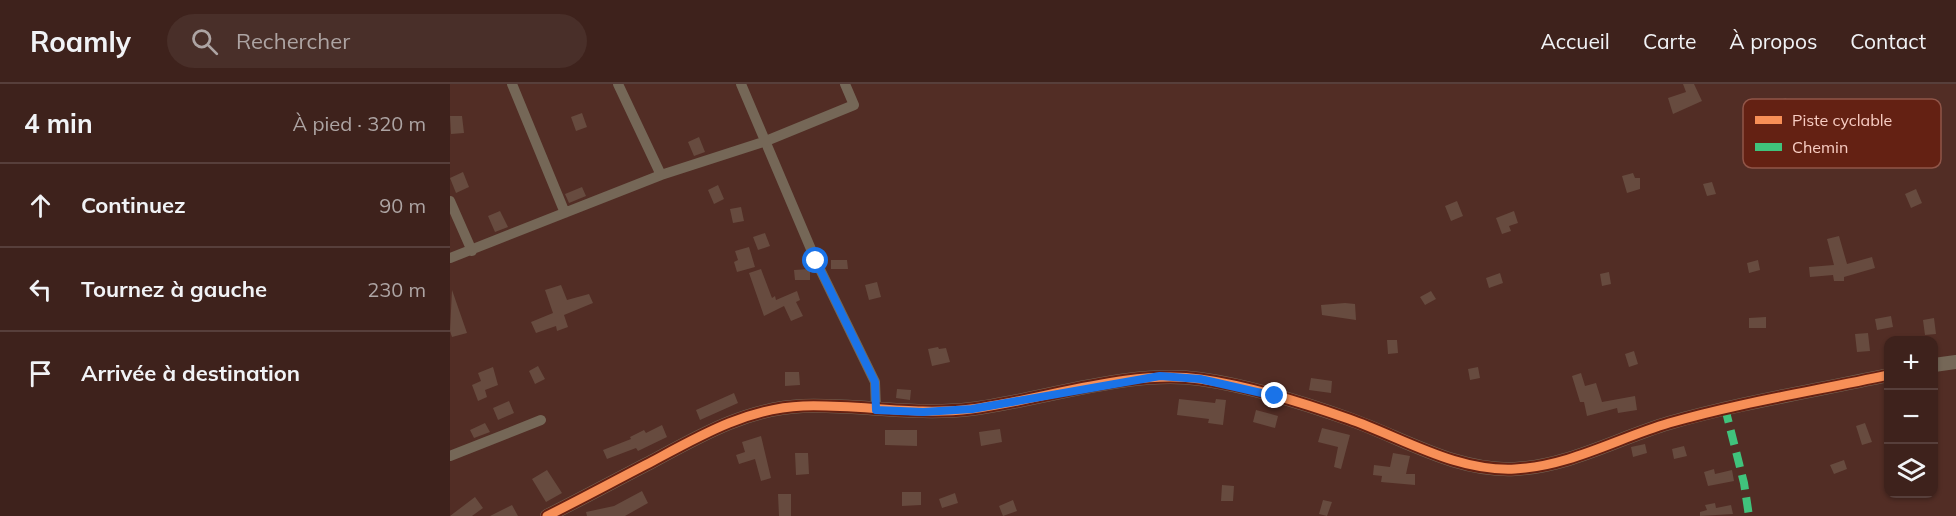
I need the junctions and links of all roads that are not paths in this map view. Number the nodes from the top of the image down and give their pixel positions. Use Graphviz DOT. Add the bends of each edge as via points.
graph roads {
  1 [pos="512,84"];
  2 [pos="618,84"];
  3 [pos="741,84"];
  4 [pos="845,84"];
  5 [pos="766,141"];
  6 [pos="661,176"];
  7 [pos="450,201"];
  8 [pos="565,213"];
  9 [pos="472,251"];
  10 [pos="450,258"];
  11 [pos="1956,362"];
  12 [pos="1938,364"];
  13 [pos="1884,376"];
  14 [pos="876,410"];
  15 [pos="541,420"];
  16 [pos="450,456"];
  17 [pos="547,516"];
  1 -- 8 [label="street"];
  2 -- 6 [label="street"];
  3 -- 5 [label="street"];
  4 -- 5 [label="street" via="855,105"];
  5 -- 6 [label="street"];
  5 -- 14 [label="street" via="816,261 875,382"];
  6 -- 8 [label="street"];
  7 -- 9 [label="street"];
  8 -- 9 [label="street"];
  9 -- 10 [label="street"];
  11 -- 12 [label="street"];
  13 -- 14 [label="street" via="1766,397 1666,424 1571,459 1515,469 1439,456 1351,419 1200,379 1160,376 972,409"];
  14 -- 17 [label="street" via="802,406 750,415 709,431"];
  15 -- 16 [label="street"];
}
